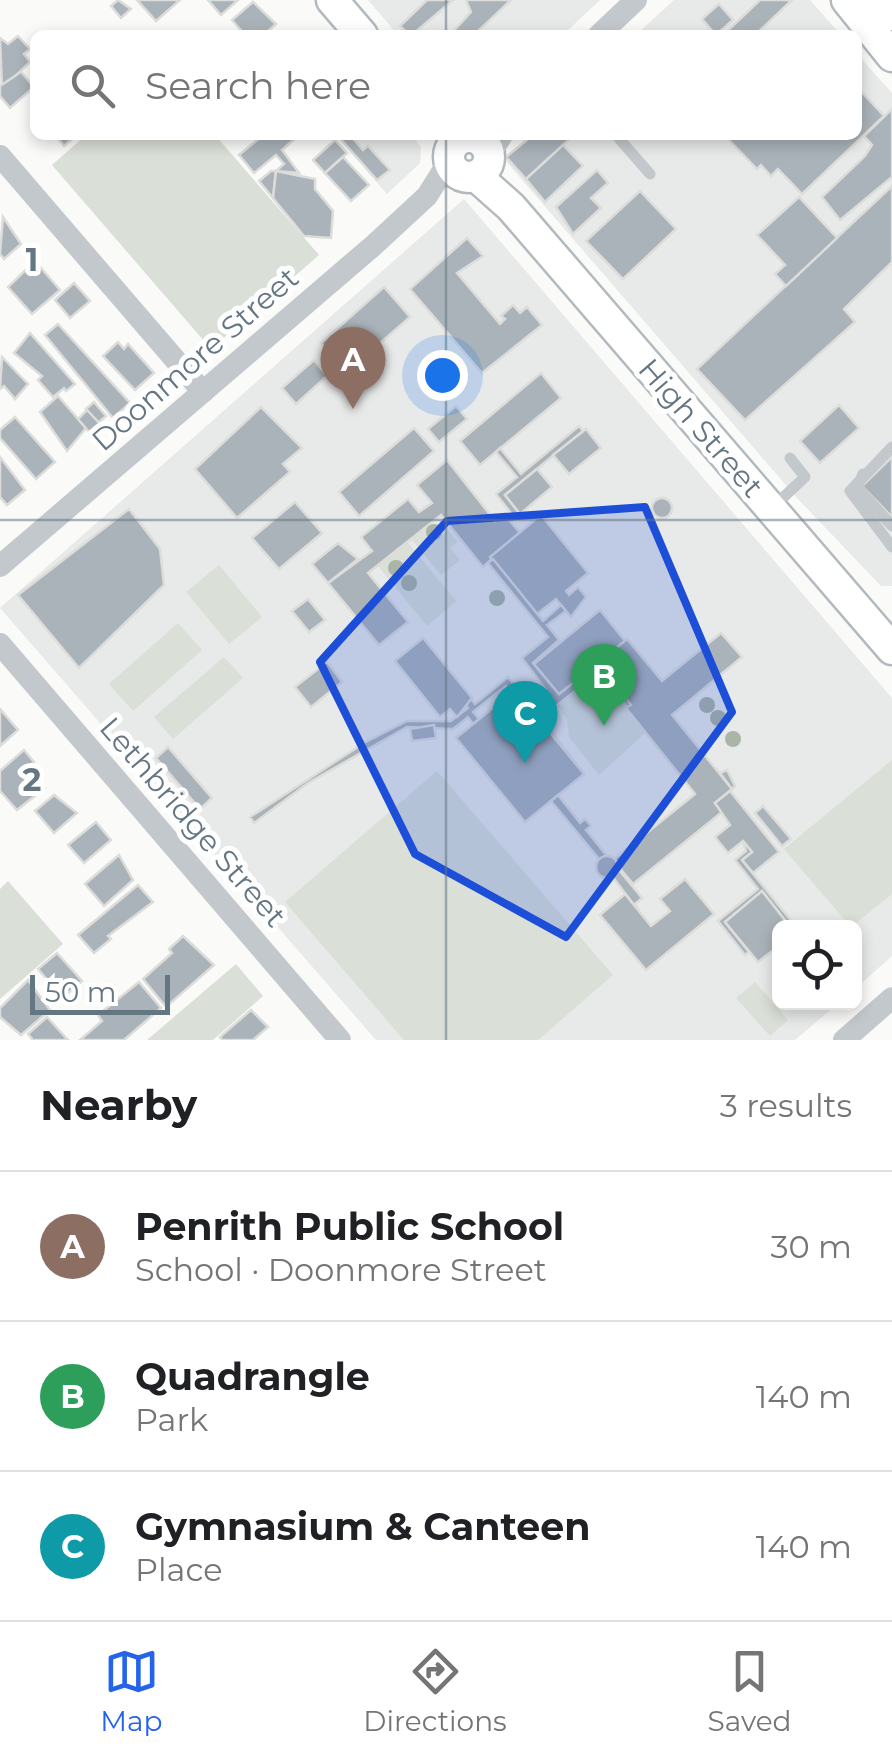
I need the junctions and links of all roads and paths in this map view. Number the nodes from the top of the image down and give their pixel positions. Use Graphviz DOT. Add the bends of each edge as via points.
graph roads {
  1 [pos="332,0"];
  2 [pos="636,0"];
  3 [pos="847,0"];
  4 [pos="358,30"];
  5 [pos="604,30"];
  6 [pos="892,56"];
  7 [pos="620,140"];
  8 [pos="470,150"];
  9 [pos="0,156"];
  10 [pos="650,174"];
  11 [pos="203,392"];
  12 [pos="892,447"];
  13 [pos="790,458"];
  14 [pos="864,472"];
  15 [pos="771,509"];
  16 [pos="892,526"];
  17 [pos="892,547"];
  18 [pos="0,566"];
  19 [pos="890,641"];
  20 [pos="0,644"];
  21 [pos="892,998"];
  22 [pos="340,1040"];
  23 [pos="844,1040"];
  1 -- 4 [label="street"];
  2 -- 5 [label="street"];
  3 -- 6 [label="street"];
  7 -- 10 [label="lane"];
  8 -- 11 [label="street, Doonmore Street" via="427,196"];
  8 -- 15 [label="street, High Street" via="511,207"];
  9 -- 11 [label="street"];
  11 -- 18 [label="street, Doonmore Street"];
  12 -- 14 [label="lane"];
  13 -- 15 [label="lane" via="806,477"];
  14 -- 16 [label="lane" via="858,487"];
  14 -- 17 [label="lane" via="852,484 851,497"];
  15 -- 19 [label="street, High Street"];
  20 -- 22 [label="street, Lethbridge Street"];
  21 -- 23 [label="street"];
}
